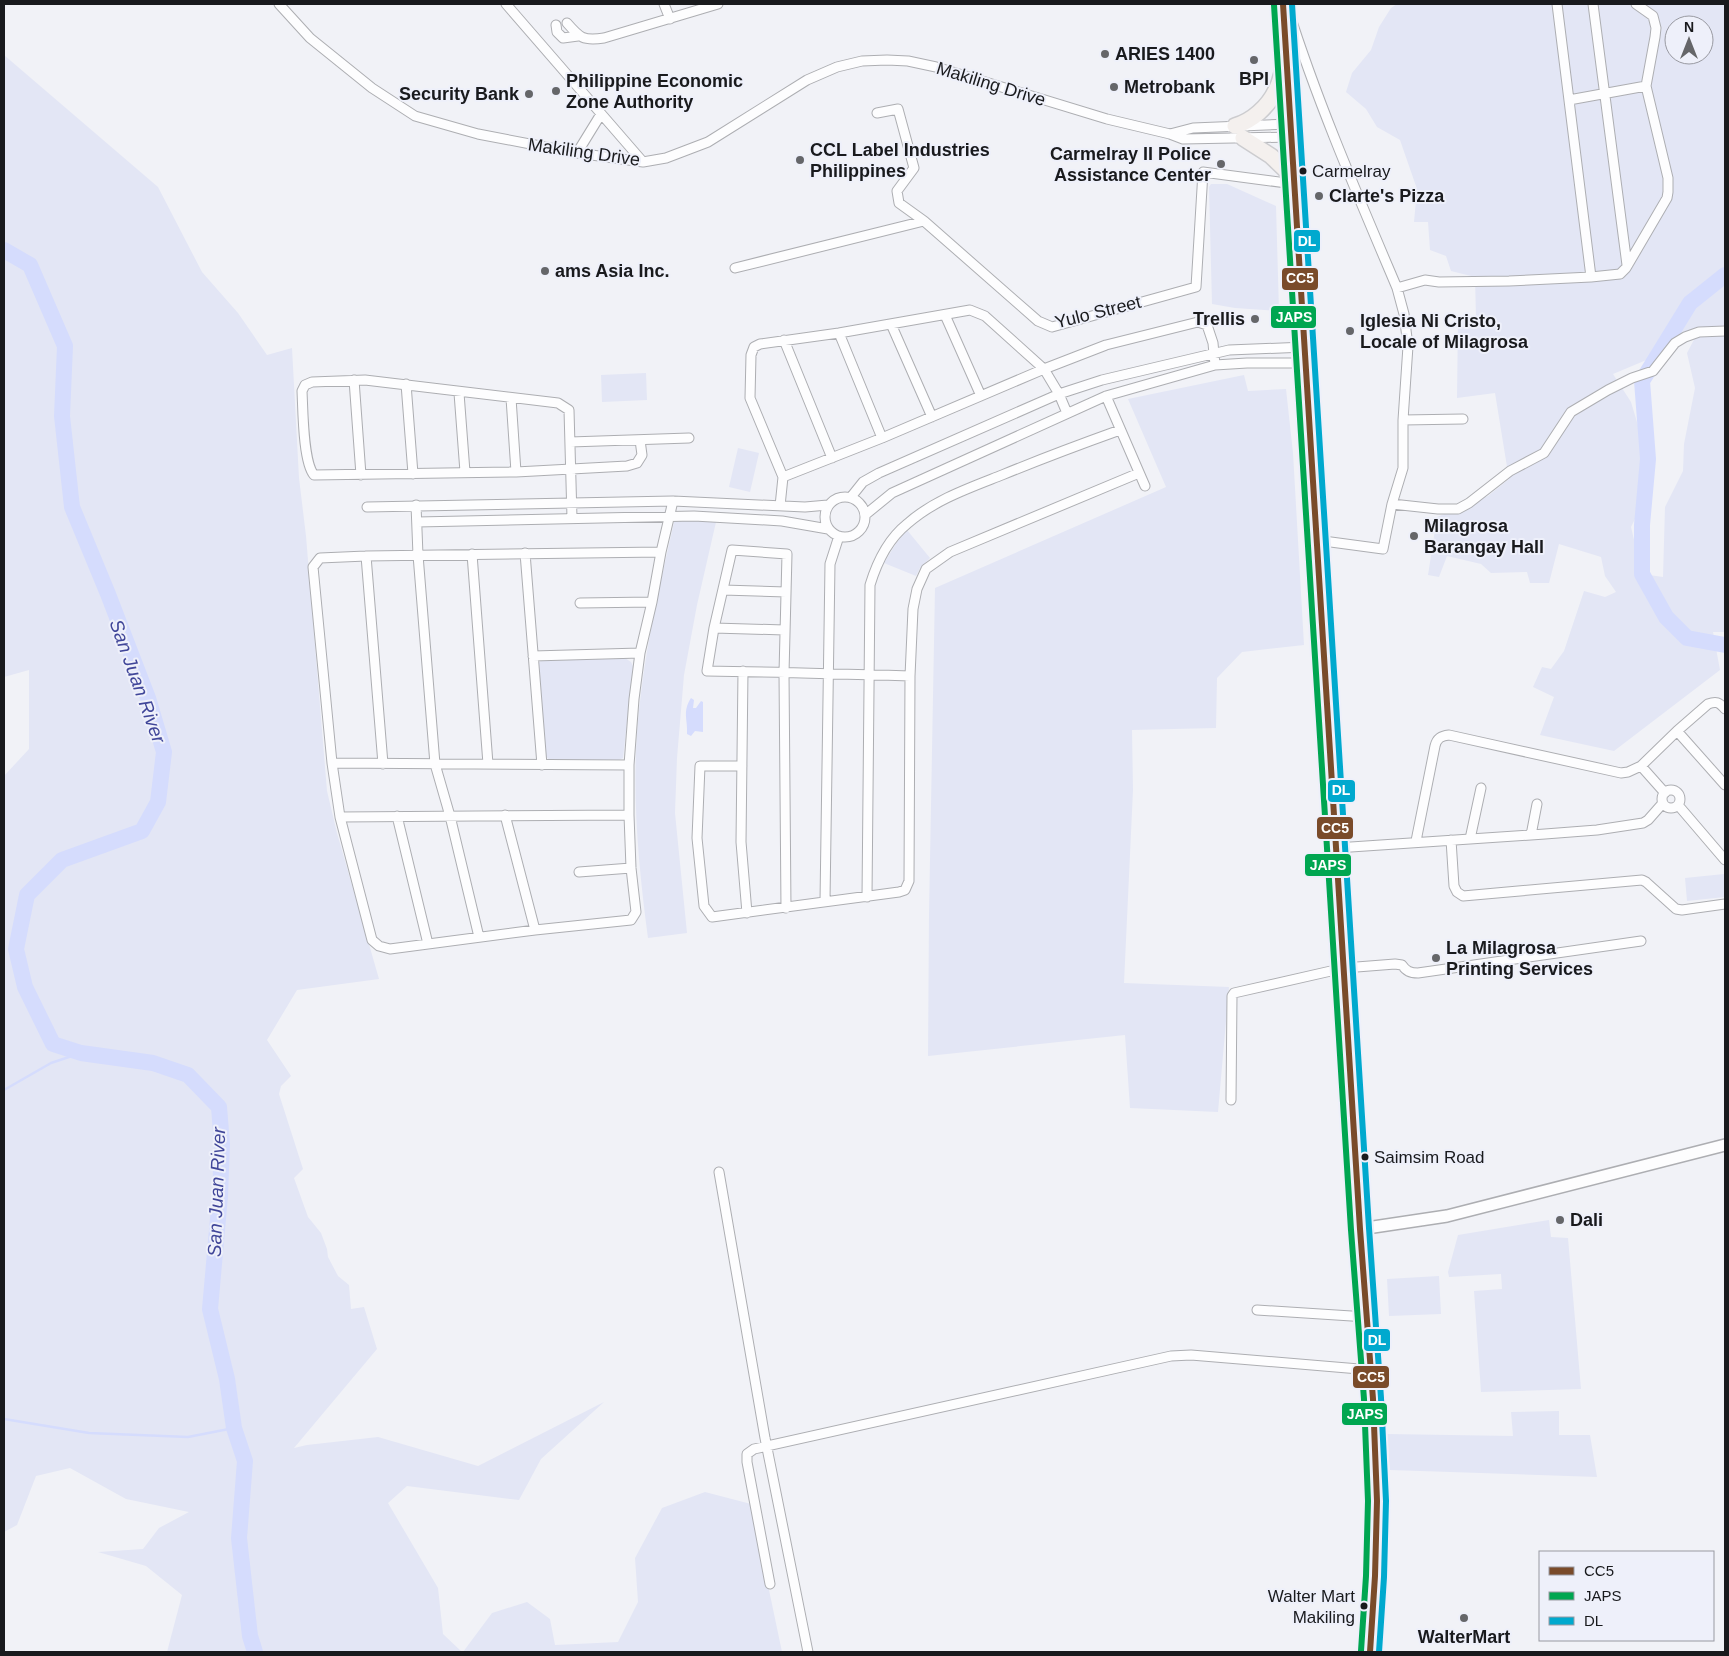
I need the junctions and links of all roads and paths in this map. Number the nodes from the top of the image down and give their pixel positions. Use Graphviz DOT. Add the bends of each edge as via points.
graph roads {
  1 [pos="279,4"];
  2 [pos="506,4"];
  3 [pos="664,4"];
  4 [pos="718,4"];
  5 [pos="1285,4"];
  6 [pos="1557,4"];
  7 [pos="1593,4"];
  8 [pos="1636,4"];
  9 [pos="670,18"];
  10 [pos="567,23"];
  11 [pos="556,25"];
  12 [pos="578,36"];
  13 [pos="1287,59"];
  14 [pos="1646,86"];
  15 [pos="1604,94"];
  16 [pos="1569,100"];
  17 [pos="877,113"];
  18 [pos="601,114"];
  19 [pos="1291,131"];
  20 [pos="1239,132"];
  21 [pos="1170,134"];
  22 [pos="577,153"];
  23 [pos="643,162"];
  24 [pos="1294,181"];
  25 [pos="924,222"];
  26 [pos="1627,265"];
  27 [pos="735,268"];
  28 [pos="1591,277"];
  29 [pos="1397,288"];
  30 [pos="945,315"];
  31 [pos="891,324"];
  32 [pos="1725,331"];
  33 [pos="839,333"];
  34 [pos="784,340"];
  35 [pos="1305,347"];
  36 [pos="1214,352"];
  37 [pos="1305,363"];
  38 [pos="1215,365"];
  39 [pos="1044,368"];
  40 [pos="354,380"];
  41 [pos="406,384"];
  42 [pos="459,393"];
  43 [pos="1059,394"];
  44 [pos="981,396"];
  45 [pos="1106,396"];
  46 [pos="511,398"];
  47 [pos="1067,412"];
  48 [pos="932,417"];
  49 [pos="1463,419"];
  50 [pos="1403,420"];
  51 [pos="1120,430"];
  52 [pos="689,438"];
  53 [pos="882,438"];
  54 [pos="640,440"];
  55 [pos="570,442"];
  56 [pos="832,458"];
  57 [pos="570,469"];
  58 [pos="465,472"];
  59 [pos="516,472"];
  60 [pos="1139,473"];
  61 [pos="413,474"];
  62 [pos="361,476"];
  63 [pos="783,477"];
  64 [pos="1145,486"];
  65 [pos="851,497"];
  66 [pos="673,501"];
  67 [pos="571,502"];
  68 [pos="1392,504"];
  69 [pos="416,505"];
  70 [pos="828,505"];
  71 [pos="780,506"];
  72 [pos="367,507"];
  73 [pos="865,514"];
  74 [pos="669,515"];
  75 [pos="572,518"];
  76 [pos="417,522"];
  77 [pos="828,529"];
  78 [pos="839,536"];
  79 [pos="1316,540"];
  80 [pos="661,552"];
  81 [pos="525,553"];
  82 [pos="472,554"];
  83 [pos="418,555"];
  84 [pos="366,556"];
  85 [pos="723,590"];
  86 [pos="786,592"];
  87 [pos="652,602"];
  88 [pos="580,603"];
  89 [pos="714,628"];
  90 [pos="784,630"];
  91 [pos="640,653"];
  92 [pos="533,656"];
  93 [pos="743,671"];
  94 [pos="784,673"];
  95 [pos="828,674"];
  96 [pos="869,675"];
  97 [pos="910,676"];
  98 [pos="1725,709"];
  99 [pos="1677,731"];
  100 [pos="332,763"];
  101 [pos="383,764"];
  102 [pos="435,764"];
  103 [pos="488,764"];
  104 [pos="542,765"];
  105 [pos="629,765"];
  106 [pos="742,766"];
  107 [pos="1641,766"];
  108 [pos="1725,785"];
  109 [pos="1481,788"];
  110 [pos="1665,793"];
  111 [pos="1663,803"];
  112 [pos="1537,804"];
  113 [pos="1678,805"];
  114 [pos="505,815"];
  115 [pos="629,815"];
  116 [pos="396,816"];
  117 [pos="450,816"];
  118 [pos="340,817"];
  119 [pos="1531,835"];
  120 [pos="1470,839"];
  121 [pos="1451,840"];
  122 [pos="1416,841"];
  123 [pos="1336,848"];
  124 [pos="1725,860"];
  125 [pos="631,868"];
  126 [pos="578,872"];
  127 [pos="867,896"];
  128 [pos="825,901"];
  129 [pos="1725,904"];
  130 [pos="786,908"];
  131 [pos="747,912"];
  132 [pos="535,930"];
  133 [pos="479,937"];
  134 [pos="1641,940"];
  135 [pos="428,944"];
  136 [pos="1344,968"];
  137 [pos="1231,1100"];
  138 [pos="1725,1145"];
  139 [pos="719,1172"];
  140 [pos="1360,1229"];
  141 [pos="1257,1310"];
  142 [pos="1367,1317"];
  143 [pos="1370,1370"];
  144 [pos="767,1447"];
  145 [pos="770,1584"];
  146 [pos="808,1652"];
  147 [pos="1370,1652"];
  1 -- 22 [label="street, Makiling Drive" via="310,38 372,88 415,116 478,134"];
  2 -- 18 [label="street"];
  3 -- 9 [label="street"];
  4 -- 9 [label="street"];
  5 -- 13 [label="highway"];
  5 -- 29 [label="street" via="1326,118"];
  6 -- 16 [label="street"];
  7 -- 15 [label="street"];
  8 -- 14 [label="street" via="1653,16 1656,28"];
  9 -- 12 [label="street" via="604,38"];
  10 -- 12 [label="street"];
  11 -- 12 [label="street" via="563,38"];
  13 -- 19 [label="highway"];
  13 -- 20 [label="highway" via="1276,90"];
  14 -- 15 [label="street"];
  14 -- 26 [label="street" via="1668,178 1668,192"];
  15 -- 16 [label="street"];
  15 -- 26 [label="street"];
  16 -- 28 [label="street"];
  17 -- 25 [label="street, Yulo Street" via="898,109 914,168 897,191 898,203"];
  18 -- 22 [label="street"];
  18 -- 23 [label="street"];
  19 -- 20 [label="street, Makiling Drive"];
  19 -- 20 [label="street, Makiling Drive"];
  19 -- 24 [label="highway"];
  20 -- 21 [label="street, Makiling Drive" via="1193,128"];
  20 -- 21 [label="street, Makiling Drive" via="1183,140"];
  20 -- 24 [label="highway" via="1271,156"];
  21 -- 23 [label="street, Makiling Drive" via="1107,119 936,67 908,61 862,61 807,80 708,142 666,158"];
  22 -- 23 [label="street, Makiling Drive"];
  24 -- 25 [label="street, Yulo Street" via="1203,172 1196,287 1052,327 1038,321"];
  24 -- 35 [label="highway"];
  25 -- 27 [label="street"];
  26 -- 28 [label="street" via="1620,274"];
  28 -- 29 [label="street" via="1509,281 1425,280"];
  29 -- 50 [label="street" via="1408,346"];
  30 -- 31 [label="street"];
  30 -- 39 [label="street" via="970,310 986,316"];
  30 -- 44 [label="street"];
  31 -- 33 [label="street"];
  31 -- 48 [label="street"];
  32 -- 68 [label="street" via="1684,336 1653,371 1632,378 1571,412 1544,453 1510,471 1458,509"];
  33 -- 34 [label="street"];
  33 -- 53 [label="street"];
  34 -- 56 [label="street"];
  34 -- 63 [label="street" via="754,347 750,398"];
  35 -- 36 [label="street"];
  35 -- 37 [label="highway"];
  36 -- 38 [label="street"];
  36 -- 39 [label="street" via="1207,325 1198,322 1106,345"];
  36 -- 43 [label="street"];
  37 -- 38 [label="street"];
  37 -- 79 [label="highway"];
  38 -- 45 [label="street"];
  39 -- 43 [label="street"];
  39 -- 44 [label="street"];
  40 -- 41 [label="street"];
  40 -- 62 [label="street"];
  40 -- 62 [label="street" via="312,382 302,391 307,459 311,471 314,475"];
  41 -- 42 [label="street"];
  41 -- 61 [label="street"];
  42 -- 46 [label="street"];
  42 -- 58 [label="street"];
  43 -- 47 [label="street"];
  43 -- 65 [label="street" via="879,473 863,482"];
  44 -- 48 [label="street"];
  45 -- 47 [label="street"];
  45 -- 51 [label="street"];
  46 -- 55 [label="street" via="558,403 569,410"];
  46 -- 59 [label="street"];
  47 -- 73 [label="street" via="892,492"];
  48 -- 53 [label="street"];
  49 -- 50 [label="street"];
  50 -- 68 [label="street" via="1404,468"];
  51 -- 60 [label="street"];
  51 -- 96 [label="street" via="978,484 934,504 907,524 891,540 876,564 870,585"];
  52 -- 54 [label="street"];
  53 -- 56 [label="street"];
  54 -- 55 [label="street"];
  54 -- 57 [label="street" via="642,455 637,463"];
  55 -- 57 [label="street"];
  56 -- 63 [label="street"];
  57 -- 59 [label="street"];
  57 -- 67 [label="street"];
  58 -- 59 [label="street"];
  58 -- 61 [label="street"];
  60 -- 64 [label="street"];
  60 -- 97 [label="street" via="950,552 926,568 913,609"];
  61 -- 62 [label="street"];
  63 -- 71 [label="street"];
  65 -- 70 [label="street" via="838,497"];
  65 -- 73 [label="street"];
  66 -- 67 [label="street"];
  66 -- 71 [label="street"];
  66 -- 74 [label="street"];
  67 -- 69 [label="street"];
  67 -- 75 [label="street"];
  68 -- 79 [label="street" via="1383,550"];
  69 -- 72 [label="street"];
  69 -- 76 [label="street"];
  70 -- 71 [label="street"];
  70 -- 77 [label="street" via="824,517"];
  73 -- 78 [label="street" via="862,528 852,536"];
  74 -- 75 [label="street"];
  74 -- 77 [label="street" via="782,521"];
  74 -- 80 [label="street"];
  75 -- 76 [label="street"];
  76 -- 83 [label="street"];
  77 -- 78 [label="street"];
  78 -- 95 [label="street" via="830,564"];
  79 -- 123 [label="highway"];
  80 -- 81 [label="street"];
  80 -- 87 [label="street"];
  81 -- 82 [label="street"];
  81 -- 92 [label="street"];
  82 -- 83 [label="street"];
  82 -- 103 [label="street"];
  83 -- 84 [label="street"];
  83 -- 102 [label="street"];
  84 -- 100 [label="street" via="320,558 313,567"];
  84 -- 101 [label="street"];
  85 -- 86 [label="street"];
  85 -- 86 [label="street" via="732,550 787,554"];
  85 -- 89 [label="street"];
  86 -- 90 [label="street"];
  87 -- 88 [label="street"];
  87 -- 91 [label="street"];
  89 -- 90 [label="street"];
  89 -- 93 [label="street" via="707,670"];
  90 -- 94 [label="street"];
  91 -- 92 [label="street"];
  91 -- 105 [label="street"];
  92 -- 104 [label="street"];
  93 -- 94 [label="street"];
  93 -- 106 [label="street"];
  94 -- 95 [label="street"];
  94 -- 130 [label="street"];
  95 -- 96 [label="street"];
  95 -- 128 [label="street"];
  96 -- 97 [label="street"];
  96 -- 127 [label="street"];
  97 -- 127 [label="street" via="909,881 905,890"];
  98 -- 99 [label="street" via="1714,701"];
  99 -- 107 [label="street"];
  99 -- 108 [label="street"];
  100 -- 101 [label="street"];
  100 -- 118 [label="street"];
  101 -- 102 [label="street"];
  102 -- 103 [label="street"];
  102 -- 117 [label="street"];
  103 -- 104 [label="street"];
  104 -- 105 [label="street"];
  105 -- 115 [label="street"];
  106 -- 131 [label="street" via="741,842"];
  106 -- 131 [label="street" via="700,766 697,838 704,906 712,917"];
  107 -- 110 [label="street"];
  107 -- 122 [label="street" via="1628,772 1614,772 1449,735 1441,736 1436,740"];
  109 -- 120 [label="street"];
  110 -- 111 [label="street"];
  110 -- 113 [label="street" via="1677,792 1680,798"];
  111 -- 113 [label="street" via="1672,808"];
  111 -- 119 [label="street" via="1643,823"];
  112 -- 119 [label="street"];
  113 -- 124 [label="street"];
  114 -- 115 [label="street"];
  114 -- 117 [label="street"];
  114 -- 132 [label="street"];
  115 -- 125 [label="street"];
  116 -- 117 [label="street"];
  116 -- 118 [label="street"];
  116 -- 135 [label="street"];
  117 -- 133 [label="street"];
  118 -- 135 [label="street" via="372,940 390,949"];
  119 -- 120 [label="street"];
  120 -- 121 [label="street"];
  121 -- 122 [label="street"];
  121 -- 129 [label="street" via="1454,886 1463,896 1642,880 1682,910"];
  122 -- 123 [label="street"];
  123 -- 136 [label="highway"];
  125 -- 126 [label="street"];
  125 -- 132 [label="street" via="636,912 631,920"];
  127 -- 128 [label="street"];
  128 -- 130 [label="street"];
  130 -- 131 [label="street"];
  132 -- 133 [label="street"];
  133 -- 135 [label="street"];
  134 -- 136 [label="street" via="1412,973 1395,964"];
  136 -- 137 [label="street" via="1234,993"];
  136 -- 140 [label="highway"];
  138 -- 140 [label="street" via="1447,1216"];
  139 -- 144 [label="street"];
  140 -- 142 [label="highway"];
  141 -- 142 [label="street"];
  142 -- 143 [label="highway"];
  143 -- 144 [label="street" via="1171,1356"];
  143 -- 147 [label="highway" via="1376,1520"];
  144 -- 145 [label="street" via="754,1449 748,1454 747,1462"];
  144 -- 146 [label="street"];
}
